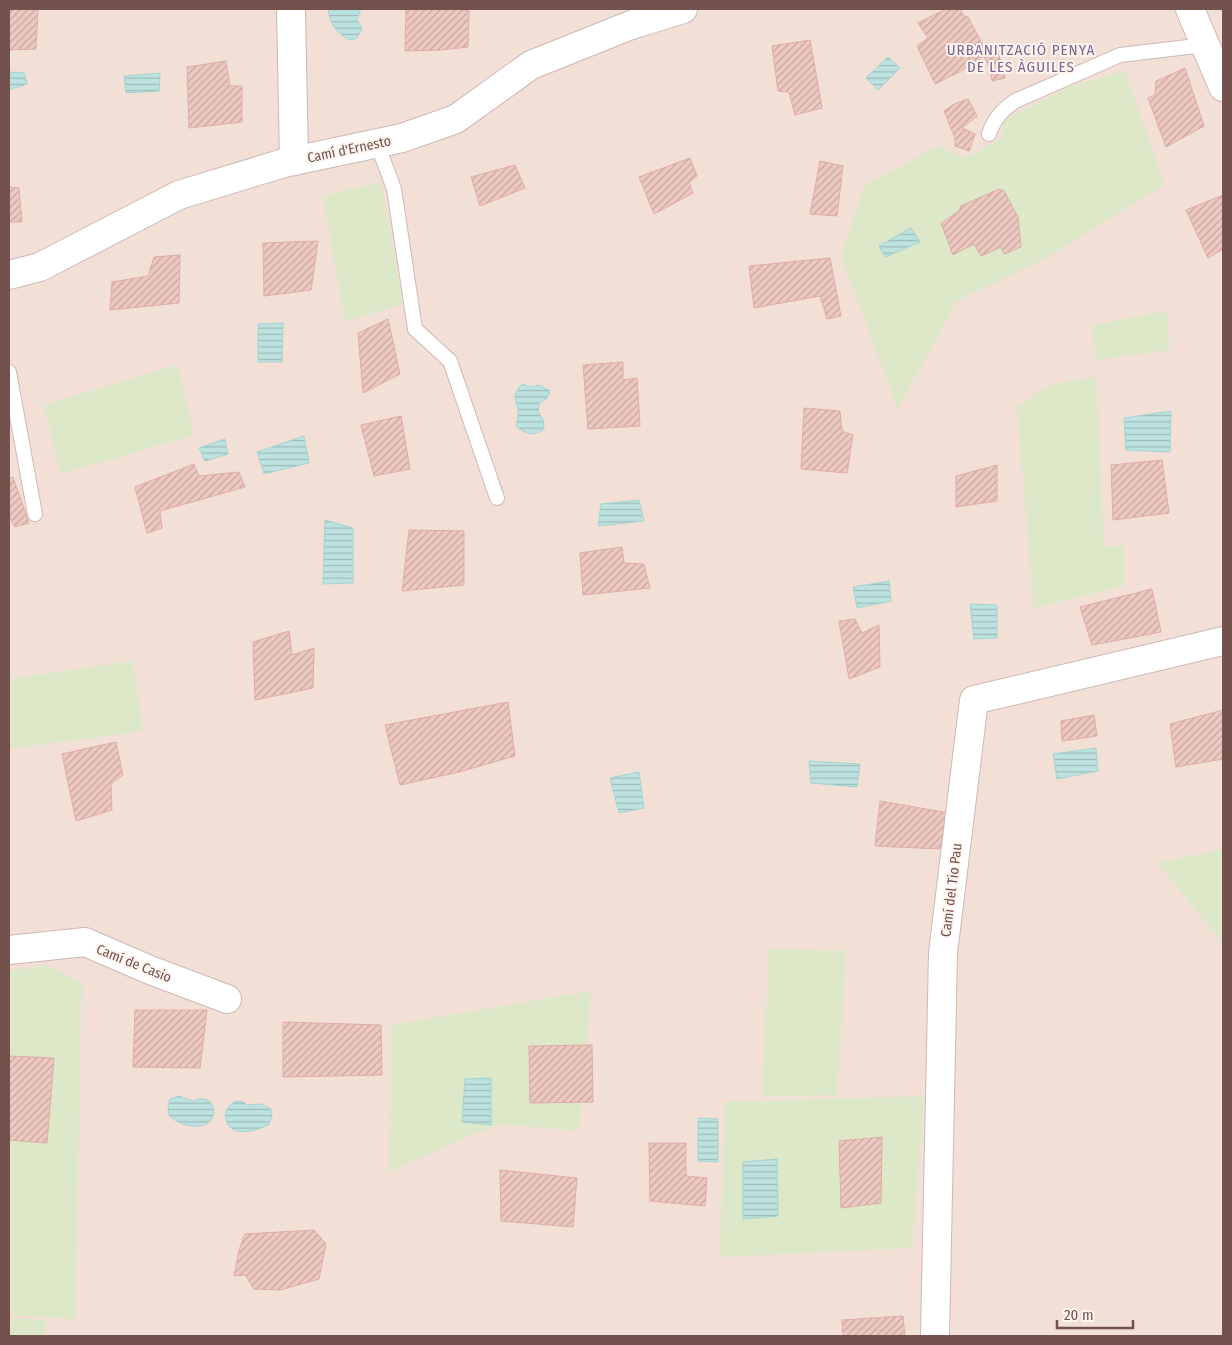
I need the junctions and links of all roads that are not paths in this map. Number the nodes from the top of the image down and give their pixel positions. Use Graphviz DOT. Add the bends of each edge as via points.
graph roads {
  1 [pos="291,9"];
  2 [pos="683,9"];
  3 [pos="1190,9"];
  4 [pos="1205,45"];
  5 [pos="1223,87"];
  6 [pos="989,134"];
  7 [pos="377,143"];
  8 [pos="294,161"];
  9 [pos="9,275"];
  10 [pos="9,372"];
  11 [pos="497,498"];
  12 [pos="35,514"];
  13 [pos="1223,641"];
  14 [pos="9,950"];
  15 [pos="228,999"];
  16 [pos="935,1336"];
  1 -- 8 [label="street"];
  2 -- 7 [label="street, Camí d'Ernesto" via="631,25 531,65 456,119"];
  3 -- 4 [label="street"];
  4 -- 5 [label="street"];
  4 -- 6 [label="lane" via="1120,55 1031,93 1005,108 997,116"];
  7 -- 8 [label="street, Camí d'Ernesto"];
  7 -- 11 [label="lane" via="394,189 415,329 450,361"];
  8 -- 9 [label="street, Camí d'Ernesto" via="179,195 40,267"];
  10 -- 12 [label="lane"];
  13 -- 16 [label="street, Camí del Tio Pau" via="974,700 943,953"];
  14 -- 15 [label="street, Camí de Casio" via="85,942"];
}
